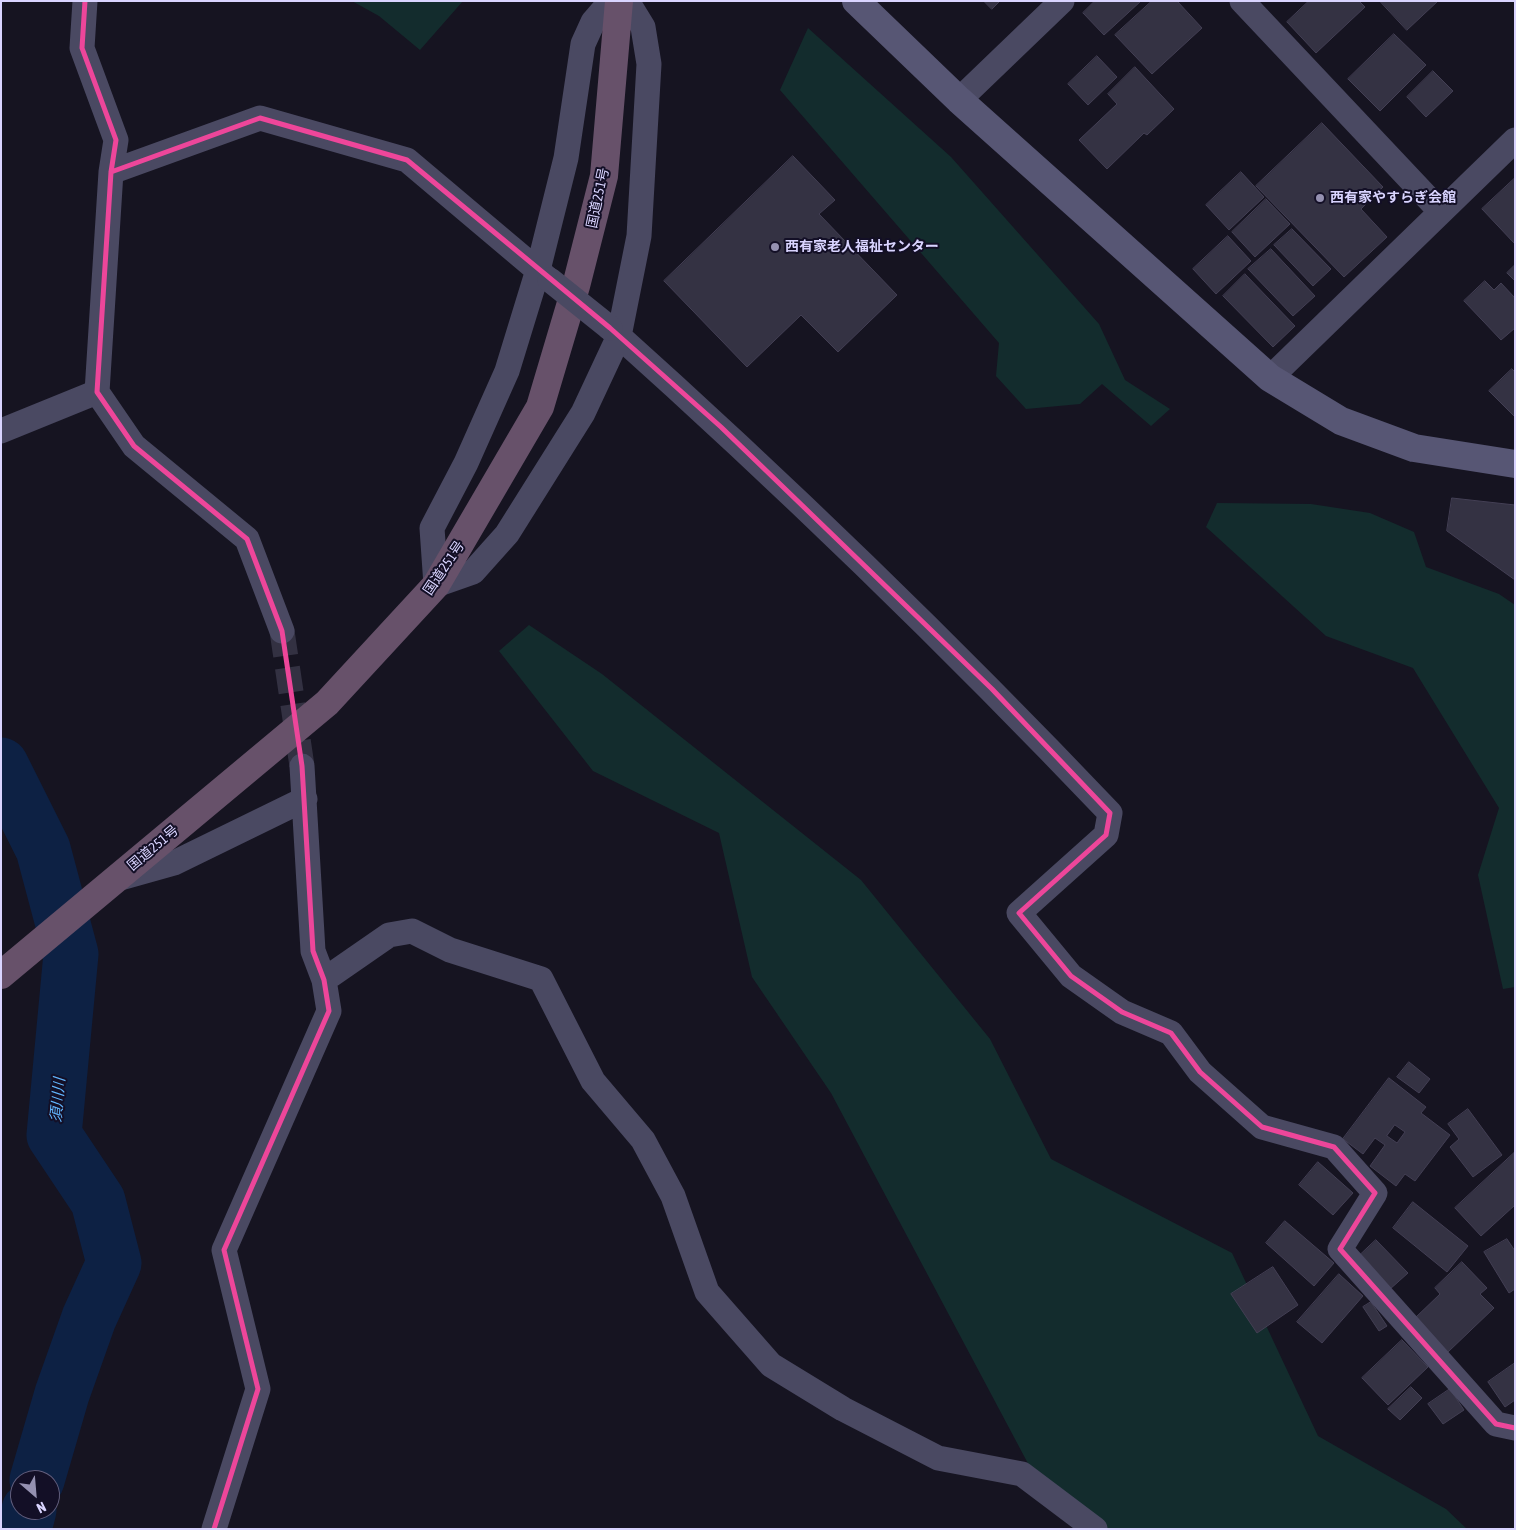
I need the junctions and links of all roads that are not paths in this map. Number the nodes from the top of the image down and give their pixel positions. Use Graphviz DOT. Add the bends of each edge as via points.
graph roads {
  1 [pos="85,1"];
  2 [pos="611,1"];
  3 [pos="619,1"];
  4 [pos="627,1"];
  5 [pos="856,1"];
  6 [pos="1062,1"];
  7 [pos="1242,1"];
  8 [pos="959,100"];
  9 [pos="1515,140"];
  10 [pos="112,172"];
  11 [pos="1441,212"];
  12 [pos="544,275"];
  13 [pos="614,332"];
  14 [pos="1270,378"];
  15 [pos="98,392"];
  16 [pos="1,431"];
  17 [pos="1515,464"];
  18 [pos="436,585"];
  19 [pos="282,631"];
  20 [pos="302,766"];
  21 [pos="305,798"];
  22 [pos="117,879"];
  23 [pos="1,975"];
  24 [pos="324,980"];
  25 [pos="1515,1428"];
  26 [pos="214,1529"];
  27 [pos="1095,1529"];
  1 -- 10 [label="street" via="82,48 116,140"];
  2 -- 12 [label="street" via="593,22 582,44 566,158"];
  3 -- 18 [label="highway, 国道251号" via="604,176 540,407"];
  4 -- 13 [label="street" via="643,27 649,64 639,236"];
  5 -- 8 [label="street"];
  6 -- 8 [label="street"];
  7 -- 11 [label="street"];
  8 -- 14 [label="street"];
  9 -- 11 [label="street"];
  10 -- 12 [label="street" via="260,118 407,160"];
  10 -- 15 [label="street"];
  11 -- 14 [label="street"];
  12 -- 13 [label="street, bridge"];
  12 -- 18 [label="street" via="507,371 466,463 432,528"];
  13 -- 18 [label="street" via="584,413 507,534 473,572"];
  13 -- 25 [label="street" via="721,427 992,689 1110,813 1106,836 1019,914 1071,976 1122,1012 1171,1033 1200,1072 1262,1127 1334,1147 1375,1193 1340,1249 1496,1424"];
  14 -- 17 [label="street" via="1341,421 1414,448"];
  15 -- 16 [label="street"];
  15 -- 19 [label="street" via="134,446 247,539"];
  18 -- 22 [label="highway, 国道251号" via="327,703"];
  20 -- 21 [label="street"];
  21 -- 22 [label="street" via="174,863"];
  21 -- 24 [label="street" via="313,951"];
  22 -- 23 [label="highway, 国道251号"];
  24 -- 26 [label="street" via="330,1011 224,1250 258,1389"];
  24 -- 27 [label="street" via="389,935 412,931 450,950 541,979 593,1081 642,1140 673,1196 707,1292 771,1365 843,1409 938,1458 1022,1474"];
}
